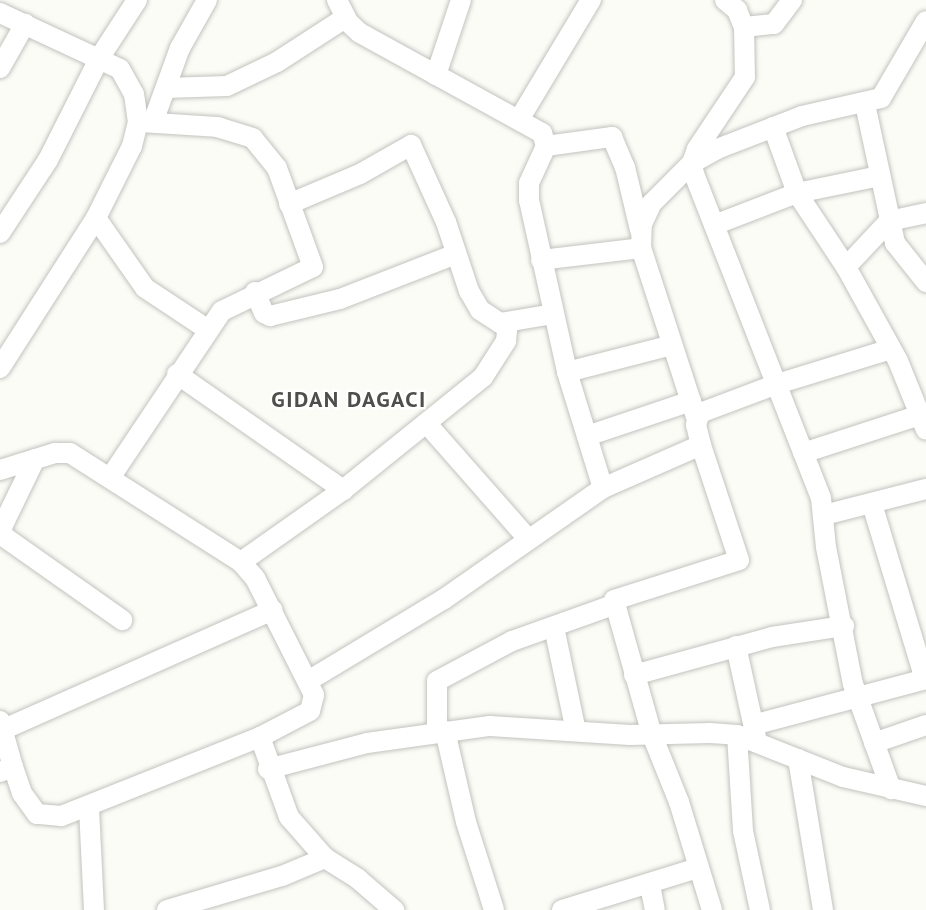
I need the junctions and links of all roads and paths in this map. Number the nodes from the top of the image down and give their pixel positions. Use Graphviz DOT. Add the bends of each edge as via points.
graph roads {
  1 [pos="137,0"];
  2 [pos="207,0"];
  3 [pos="461,0"];
  4 [pos="591,0"];
  5 [pos="725,0"];
  6 [pos="792,0"];
  7 [pos="341,9"];
  8 [pos="0,13"];
  9 [pos="926,21"];
  10 [pos="25,24"];
  11 [pos="744,27"];
  12 [pos="100,57"];
  13 [pos="0,68"];
  14 [pos="436,75"];
  15 [pos="166,88"];
  16 [pos="865,104"];
  17 [pos="520,118"];
  18 [pos="146,122"];
  19 [pos="773,127"];
  20 [pos="546,146"];
  21 [pos="692,163"];
  22 [pos="880,176"];
  23 [pos="797,193"];
  24 [pos="289,204"];
  25 [pos="926,213"];
  26 [pos="96,218"];
  27 [pos="889,221"];
  28 [pos="714,225"];
  29 [pos="0,232"];
  30 [pos="641,239"];
  31 [pos="456,254"];
  32 [pos="540,260"];
  33 [pos="846,267"];
  34 [pos="926,282"];
  35 [pos="255,292"];
  36 [pos="553,314"];
  37 [pos="508,323"];
  38 [pos="207,329"];
  39 [pos="672,345"];
  40 [pos="891,349"];
  41 [pos="0,368"];
  42 [pos="567,372"];
  43 [pos="177,374"];
  44 [pos="777,384"];
  45 [pos="694,409"];
  46 [pos="923,423"];
  47 [pos="428,425"];
  48 [pos="587,436"];
  49 [pos="701,445"];
  50 [pos="803,453"];
  51 [pos="35,459"];
  52 [pos="0,470"];
  53 [pos="110,478"];
  54 [pos="603,488"];
  55 [pos="926,489"];
  56 [pos="343,490"];
  57 [pos="872,504"];
  58 [pos="825,515"];
  59 [pos="528,539"];
  60 [pos="241,562"];
  61 [pos="613,605"];
  62 [pos="273,610"];
  63 [pos="122,620"];
  64 [pos="843,626"];
  65 [pos="554,627"];
  66 [pos="736,646"];
  67 [pos="634,675"];
  68 [pos="925,679"];
  69 [pos="308,681"];
  70 [pos="858,700"];
  71 [pos="926,725"];
  72 [pos="1,726"];
  73 [pos="576,730"];
  74 [pos="441,732"];
  75 [pos="749,734"];
  76 [pos="652,735"];
  77 [pos="260,737"];
  78 [pos="874,743"];
  79 [pos="798,759"];
  80 [pos="268,769"];
  81 [pos="6,770"];
  82 [pos="891,789"];
  83 [pos="922,792"];
  84 [pos="89,808"];
  85 [pos="325,858"];
  86 [pos="698,868"];
  87 [pos="650,885"];
  88 [pos="175,909"];
  89 [pos="94,910"];
  90 [pos="394,910"];
  91 [pos="494,910"];
  92 [pos="562,910"];
  93 [pos="655,910"];
  94 [pos="712,910"];
  95 [pos="760,910"];
  96 [pos="823,910"];
  1 -- 12 [label="street"];
  2 -- 15 [label="street" via="180,48"];
  3 -- 14 [label="street"];
  4 -- 17 [label="street"];
  5 -- 11 [label="street" via="737,10"];
  6 -- 11 [label="street" via="774,24"];
  7 -- 14 [label="street" via="360,33"];
  7 -- 15 [label="street" via="277,62 226,86"];
  8 -- 10 [label="street"];
  9 -- 16 [label="street" via="886,93"];
  10 -- 12 [label="street"];
  10 -- 13 [label="street"];
  11 -- 21 [label="street" via="745,77 697,149"];
  12 -- 18 [label="street" via="120,69 129,80"];
  12 -- 29 [label="street" via="48,160"];
  14 -- 17 [label="street"];
  15 -- 18 [label="street"];
  16 -- 19 [label="street" via="802,116"];
  16 -- 22 [label="street"];
  17 -- 20 [label="street" via="542,133"];
  18 -- 24 [label="street" via="218,127 253,138 277,168"];
  18 -- 26 [label="street"];
  19 -- 21 [label="street"];
  19 -- 23 [label="street"];
  20 -- 30 [label="street" via="612,137 625,167"];
  20 -- 32 [label="street" via="528,189"];
  21 -- 28 [label="street"];
  21 -- 30 [label="street" via="652,203"];
  22 -- 23 [label="street"];
  22 -- 27 [label="street"];
  23 -- 28 [label="street"];
  23 -- 33 [label="street"];
  24 -- 31 [label="street" via="360,174 411,145 447,222"];
  24 -- 35 [label="street" via="313,267"];
  25 -- 27 [label="street"];
  26 -- 38 [label="street" via="145,288"];
  26 -- 41 [label="street"];
  27 -- 33 [label="street"];
  27 -- 34 [label="street" via="905,258"];
  28 -- 44 [label="street"];
  30 -- 32 [label="street"];
  30 -- 39 [label="street"];
  31 -- 35 [label="street" via="340,300 291,312 266,315"];
  31 -- 37 [label="street" via="480,310 489,319"];
  32 -- 36 [label="street"];
  33 -- 40 [label="street"];
  35 -- 38 [label="street" via="222,311"];
  36 -- 37 [label="street"];
  36 -- 42 [label="street"];
  37 -- 47 [label="street" via="506,341 483,377"];
  38 -- 43 [label="street"];
  39 -- 42 [label="street"];
  39 -- 45 [label="street"];
  40 -- 44 [label="street"];
  40 -- 46 [label="street"];
  42 -- 48 [label="street"];
  43 -- 53 [label="street"];
  43 -- 56 [label="street"];
  44 -- 45 [label="street"];
  44 -- 50 [label="street"];
  45 -- 48 [label="street"];
  45 -- 49 [label="street"];
  46 -- 50 [label="street"];
  47 -- 56 [label="street"];
  47 -- 59 [label="street"];
  48 -- 54 [label="street"];
  49 -- 54 [label="street"];
  49 -- 61 [label="street" via="737,563 618,597"];
  50 -- 58 [label="street"];
  51 -- 52 [label="street"];
  51 -- 53 [label="street" via="70,453"];
  51 -- 63 [label="street" via="2,527 3,536"];
  53 -- 60 [label="street"];
  54 -- 59 [label="street"];
  55 -- 57 [label="street"];
  56 -- 60 [label="street"];
  57 -- 58 [label="street"];
  57 -- 68 [label="street"];
  58 -- 64 [label="street" via="826,547"];
  59 -- 69 [label="street" via="444,599"];
  60 -- 62 [label="street"];
  61 -- 65 [label="street"];
  61 -- 67 [label="street"];
  62 -- 69 [label="street"];
  62 -- 72 [label="street"];
  64 -- 66 [label="street"];
  64 -- 70 [label="street"];
  65 -- 73 [label="street"];
  65 -- 74 [label="street" via="512,641 437,681"];
  66 -- 67 [label="street"];
  66 -- 75 [label="street"];
  67 -- 76 [label="street"];
  68 -- 70 [label="street"];
  69 -- 77 [label="street" via="314,694 310,711"];
  70 -- 75 [label="street"];
  70 -- 78 [label="street"];
  71 -- 78 [label="street"];
  72 -- 81 [label="street"];
  73 -- 74 [label="street" via="490,726"];
  73 -- 76 [label="street"];
  74 -- 80 [label="street" via="338,749"];
  74 -- 91 [label="street"];
  75 -- 76 [label="street"];
  75 -- 79 [label="street"];
  75 -- 95 [label="street" via="743,831"];
  76 -- 86 [label="street" via="679,802"];
  77 -- 80 [label="street"];
  77 -- 84 [label="street"];
  78 -- 82 [label="street"];
  79 -- 82 [label="street" via="843,777"];
  79 -- 96 [label="street"];
  80 -- 85 [label="street" via="289,817"];
  81 -- 84 [label="street" via="37,814 61,816"];
  82 -- 83 [label="street"];
  84 -- 89 [label="street"];
  85 -- 88 [label="street" via="282,876"];
  85 -- 90 [label="street" via="358,879"];
  86 -- 87 [label="street"];
  86 -- 94 [label="street"];
  87 -- 92 [label="street"];
  87 -- 93 [label="street"];
}
